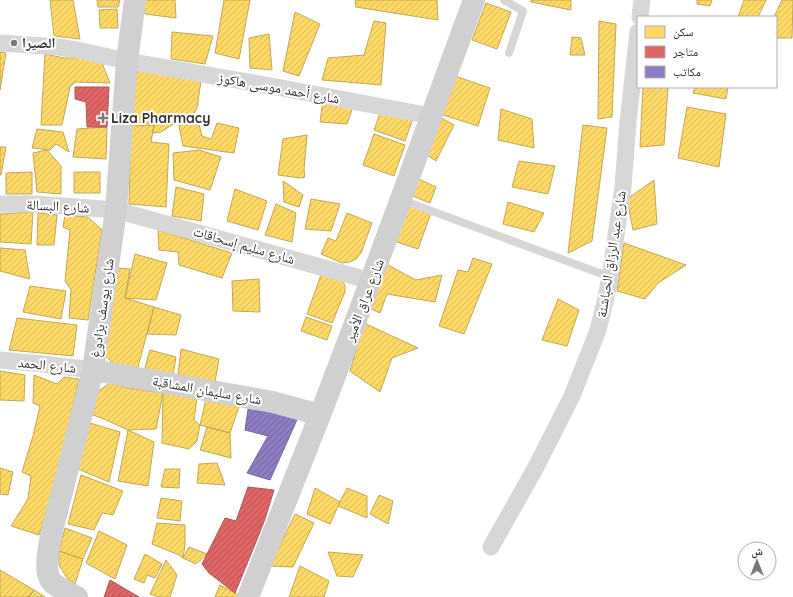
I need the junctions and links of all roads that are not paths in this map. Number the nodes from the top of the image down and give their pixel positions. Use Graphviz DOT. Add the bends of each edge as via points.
graph roads {
  1 [pos="135,0"];
  2 [pos="474,0"];
  3 [pos="504,0"];
  4 [pos="642,0"];
  5 [pos="640,16"];
  6 [pos="637,41"];
  7 [pos="0,43"];
  8 [pos="509,53"];
  9 [pos="127,61"];
  10 [pos="431,116"];
  11 [pos="401,200"];
  12 [pos="0,204"];
  13 [pos="116,210"];
  14 [pos="610,276"];
  15 [pos="371,281"];
  16 [pos="0,360"];
  17 [pos="93,370"];
  18 [pos="320,415"];
  19 [pos="491,547"];
  20 [pos="77,597"];
  21 [pos="248,597"];
  1 -- 9 [label="main road, شارع يوسف بزادوغ"];
  2 -- 10 [label="main road, شارع عراق الأمير"];
  3 -- 8 [label="lane" via="523,11"];
  4 -- 5 [label="street"];
  6 -- 14 [label="street, شارع عبد الرزاق الحباشنة" via="623,186"];
  7 -- 9 [label="street, شارع أحمد موسى هاكوز" via="59,47"];
  9 -- 10 [label="street, شارع أحمد موسى هاكوز"];
  9 -- 13 [label="main road, شارع يوسف بزادوغ"];
  10 -- 11 [label="main road, شارع عراق الأمير"];
  11 -- 14 [label="lane"];
  11 -- 15 [label="main road, شارع عراق الأمير"];
  12 -- 13 [label="street, شارع البسالة"];
  13 -- 15 [label="street, شارع سليم إسحاقات"];
  13 -- 17 [label="main road, شارع يوسف بزادوغ"];
  14 -- 19 [label="street, شارع عبد الرزاق الحباشنة" via="598,330 572,396"];
  15 -- 18 [label="main road, شارع عراق الأمير"];
  16 -- 17 [label="street, شارع الحمد"];
  17 -- 18 [label="main road, شارع سليمان المشاقبة" via="273,402"];
  17 -- 20 [label="main road, شارع يوسف بزادوغ" via="48,554 49,578 54,584"];
  18 -- 21 [label="main road, شارع عراق الأمير"];
}
